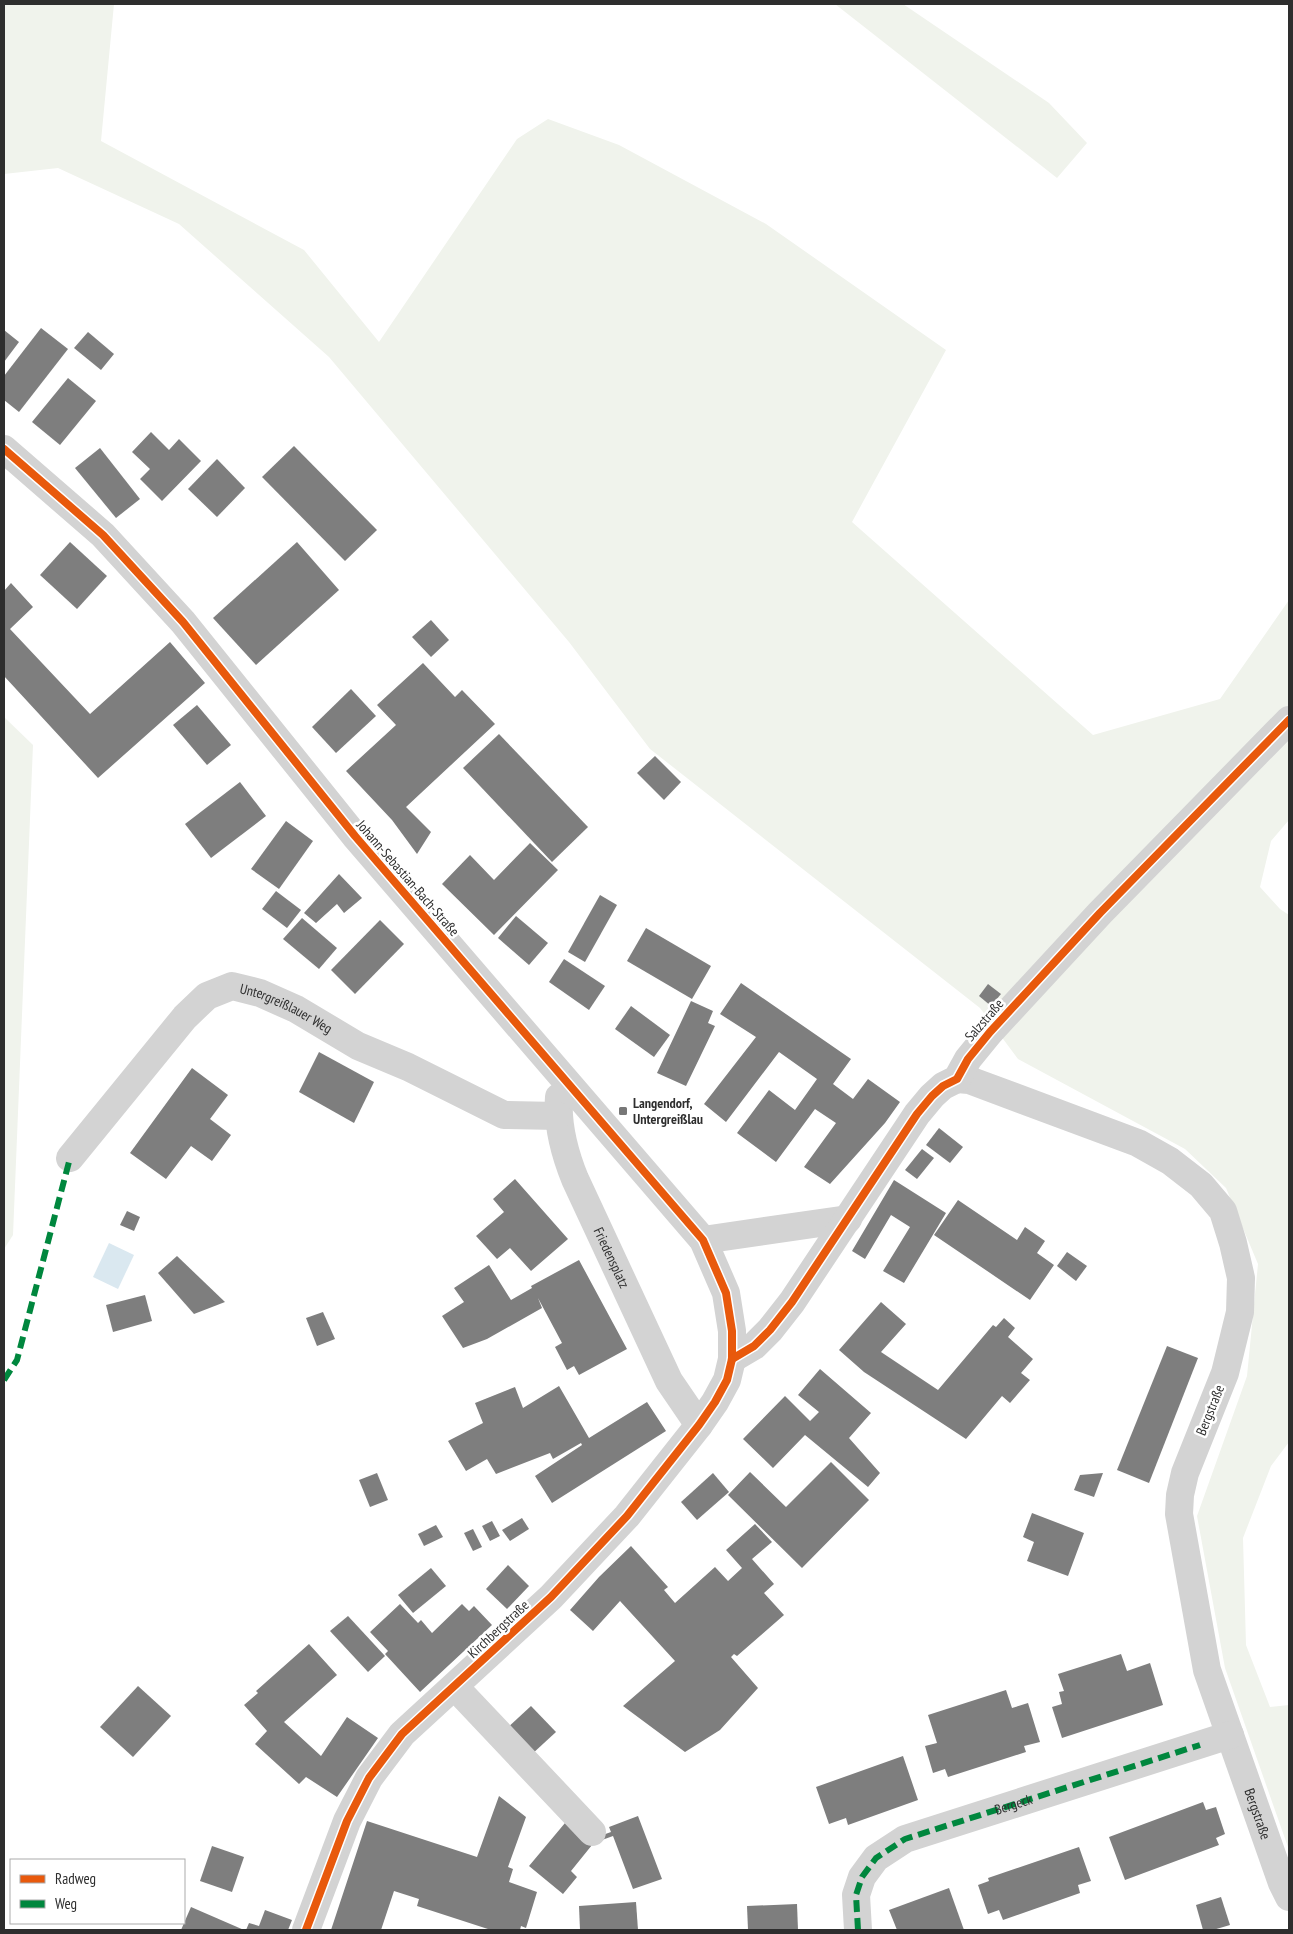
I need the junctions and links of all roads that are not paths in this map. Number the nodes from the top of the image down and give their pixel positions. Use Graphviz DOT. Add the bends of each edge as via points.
graph roads {
  1 [pos="4,449"];
  2 [pos="1289,720"];
  3 [pos="957,1079"];
  4 [pos="567,1081"];
  5 [pos="558,1116"];
  6 [pos="70,1158"];
  7 [pos="848,1219"];
  8 [pos="703,1240"];
  9 [pos="732,1359"];
  10 [pos="699,1425"];
  11 [pos="455,1686"];
  12 [pos="1230,1735"];
  13 [pos="592,1832"];
  14 [pos="1289,1897"];
  15 [pos="306,1930"];
  16 [pos="858,1930"];
  1 -- 4 [label="street, Johann-Sebastian-Bach-Straße" via="103,535 183,622 355,836"];
  2 -- 3 [label="street, Salzstraße" via="1020,998 968,1059"];
  3 -- 7 [label="street, Salzstraße" via="943,1086 927,1102"];
  3 -- 12 [label="street, Bergstraße" via="969,1080 1138,1143 1170,1161 1201,1185 1223,1211 1241,1278 1240,1312 1225,1373 1185,1473 1178,1514 1206,1670"];
  4 -- 5 [label="street, Friedensplatz" via="558,1097"];
  4 -- 8 [label="street, Johann-Sebastian-Bach-Straße"];
  5 -- 6 [label="street, Untergreißlauer Weg" via="504,1115 358,1046 296,1009 260,993 232,986 206,996 185,1017"];
  5 -- 10 [label="street, Friedensplatz" via="564,1152 575,1179 669,1381"];
  7 -- 8 [label="street"];
  7 -- 9 [label="street, Salzstraße" via="770,1330 754,1346"];
  8 -- 9 [label="street, Johann-Sebastian-Bach-Straße" via="726,1293 732,1331"];
  9 -- 10 [label="street, Kirchbergstraße" via="723,1388"];
  10 -- 11 [label="street, Kirchbergstraße" via="620,1523 550,1597"];
  11 -- 13 [label="street"];
  11 -- 15 [label="street, Kirchbergstraße" via="402,1734 369,1778 347,1821"];
  12 -- 14 [label="street, Bergstraße"];
  12 -- 16 [label="street, Bergeck" via="905,1839 876,1858 862,1877 856,1895"];
}
